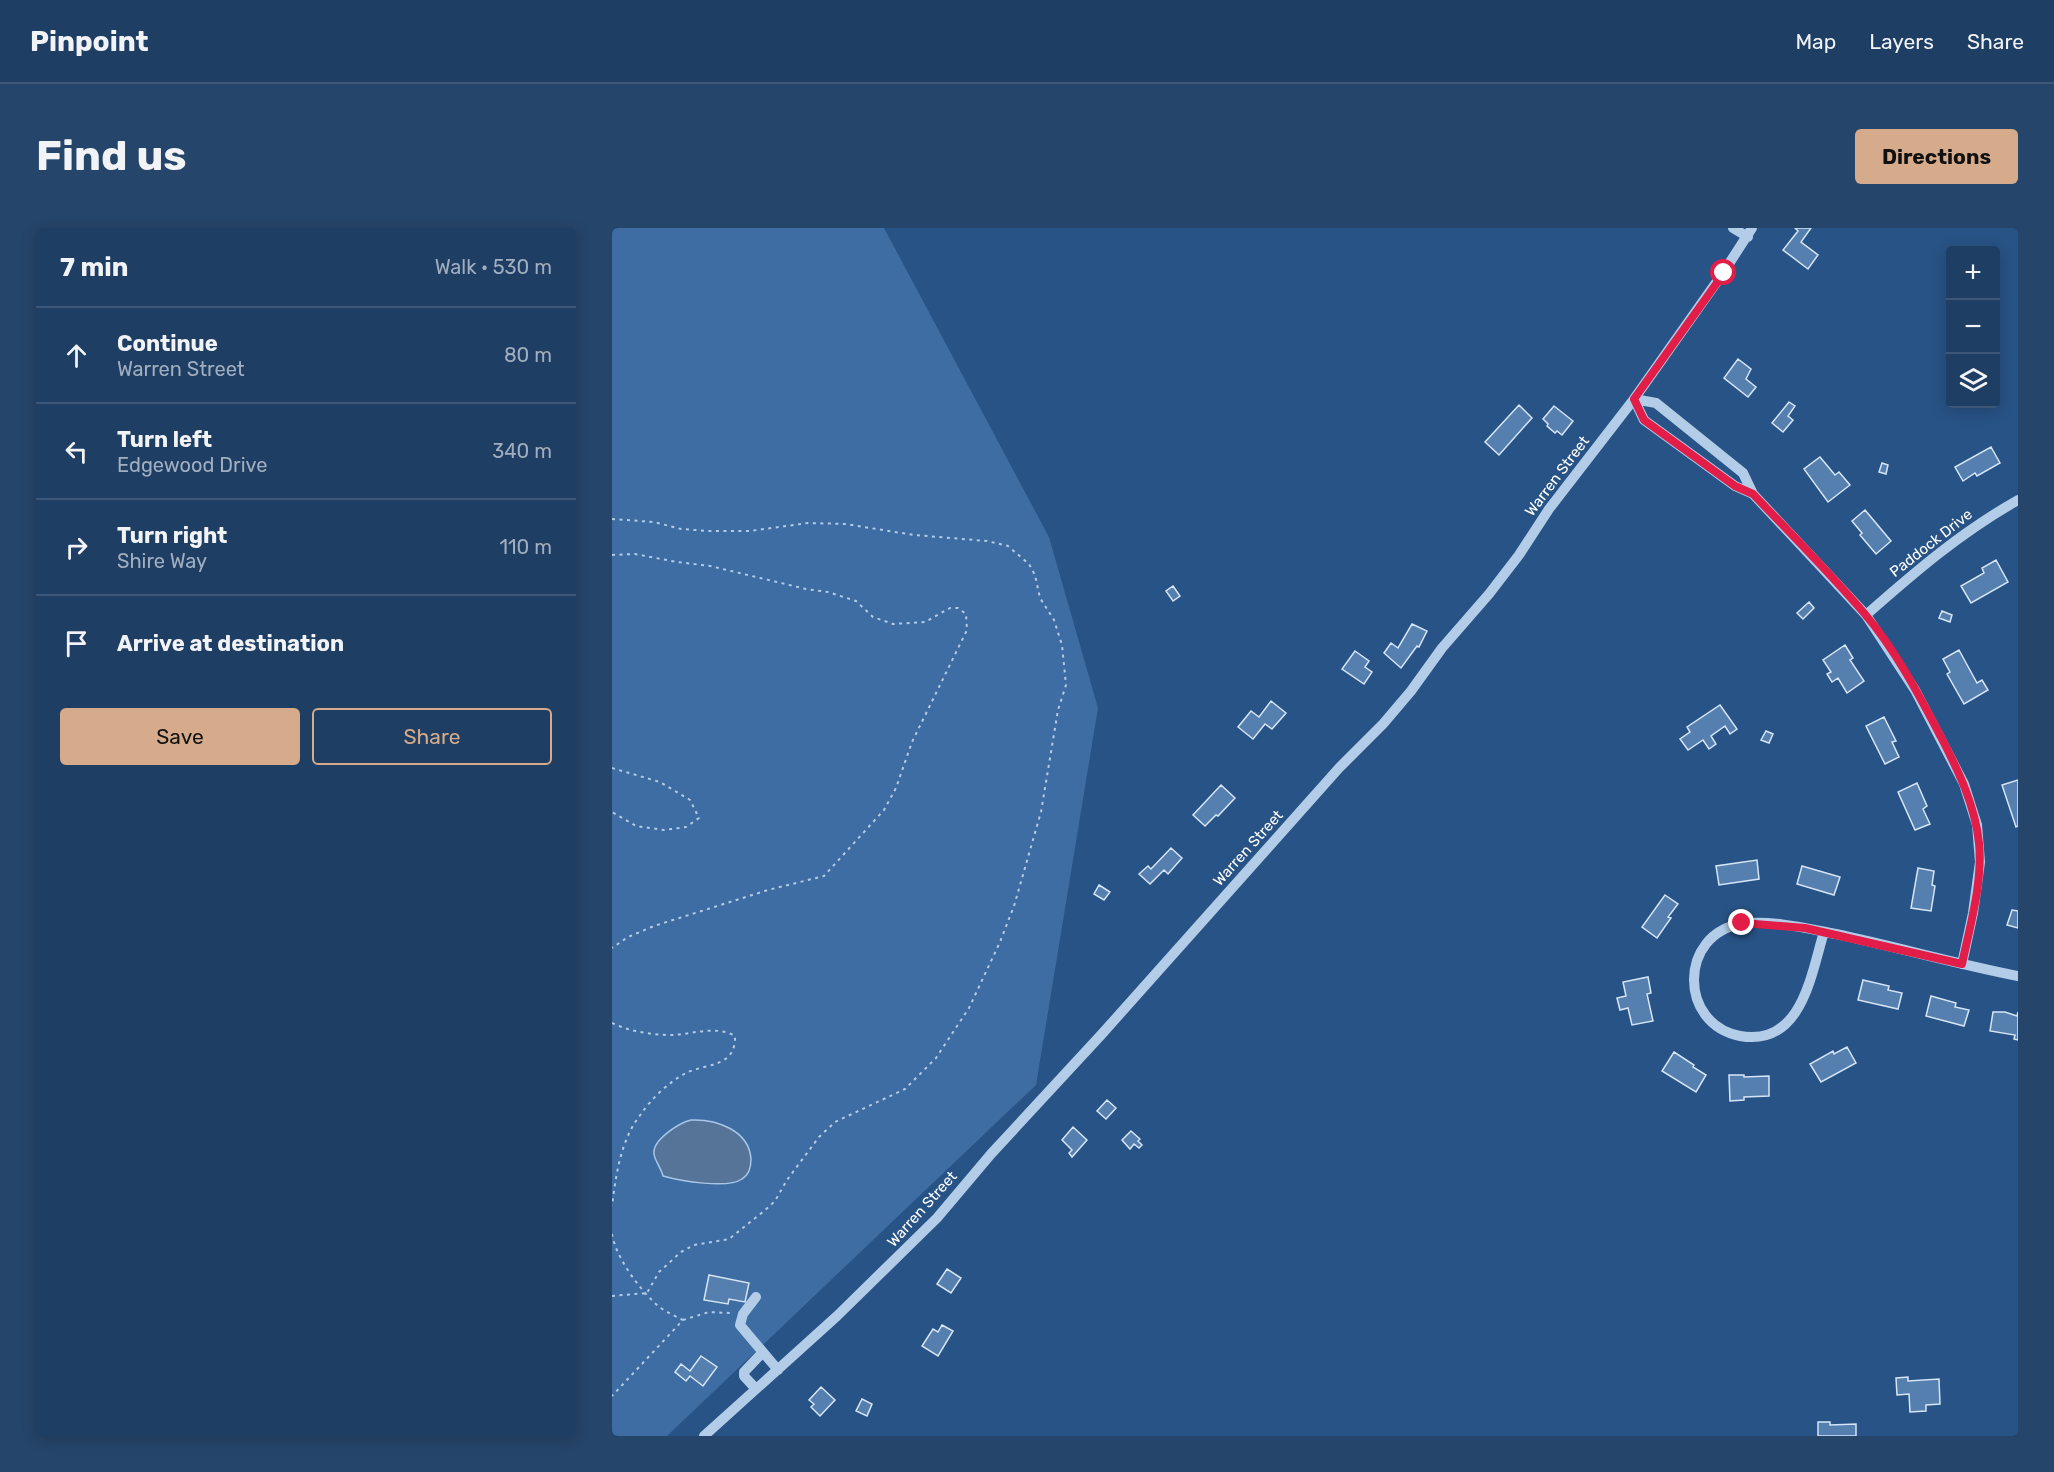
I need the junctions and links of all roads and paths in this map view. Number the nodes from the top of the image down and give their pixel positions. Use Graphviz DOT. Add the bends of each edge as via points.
graph roads {
  1 [pos="1734,228"];
  2 [pos="1750,232"];
  3 [pos="1634,399"];
  4 [pos="1753,494"];
  5 [pos="2018,500"];
  6 [pos="612,519"];
  7 [pos="612,555"];
  8 [pos="1866,615"];
  9 [pos="612,768"];
  10 [pos="612,812"];
  11 [pos="1824,932"];
  12 [pos="612,948"];
  13 [pos="1962,964"];
  14 [pos="2018,976"];
  15 [pos="612,1023"];
  16 [pos="612,1206"];
  17 [pos="612,1234"];
  18 [pos="647,1293"];
  19 [pos="612,1296"];
  20 [pos="756,1297"];
  21 [pos="743,1314"];
  22 [pos="683,1320"];
  23 [pos="763,1352"];
  24 [pos="778,1370"];
  25 [pos="756,1389"];
  26 [pos="612,1396"];
  27 [pos="704,1436"];
  1 -- 2 [label="street"];
  2 -- 3 [label="street, Warren Street"];
  3 -- 4 [label="street" via="1644,420 1735,486"];
  3 -- 4 [label="street" via="1656,403 1743,473"];
  3 -- 24 [label="street, Warren Street" via="1489,594 1383,724 1339,768 937,1218"];
  4 -- 8 [label="street"];
  5 -- 8 [label="street, Paddock Drive" via="1942,549"];
  6 -- 18 [label="path" via="709,531 845,524 1008,546 1029,564 1040,598 1054,620 1062,645 1066,685 1058,710 1041,812 1014,906 973,999 936,1058 905,1089 835,1122 819,1137 775,1201 729,1239 694,1245 681,1252 660,1272"];
  7 -- 12 [label="path" via="634,554 710,566 828,592 856,601 873,617 893,624 925,622 950,608 966,614 967,622 967,630 912,742 892,796 824,876 654,926"];
  8 -- 13 [label="street" via="1930,717 1964,784 1977,825 1980,862"];
  9 -- 10 [label="path" via="660,782 690,800 699,818 686,827 664,830 636,826"];
  11 -- 11 [label="street" via="1753,923 1720,932 1703,948 1694,969 1695,993 1705,1014 1723,1030 1746,1037 1781,1028 1803,1000"];
  11 -- 13 [label="street"];
  13 -- 14 [label="street"];
  15 -- 16 [label="path" via="631,1032 667,1035 724,1029 735,1036 730,1055 711,1068 675,1080 641,1113 620,1156"];
  17 -- 18 [label="path" via="624,1262"];
  18 -- 19 [label="path"];
  18 -- 22 [label="path" via="659,1306"];
  20 -- 21 [label="street"];
  21 -- 22 [label="path" via="709,1312"];
  21 -- 23 [label="street" via="740,1325"];
  22 -- 26 [label="path"];
  23 -- 24 [label="street"];
  23 -- 25 [label="street" via="744,1372"];
  24 -- 25 [label="street, Warren Street"];
  25 -- 27 [label="street, Warren Street"];
}
